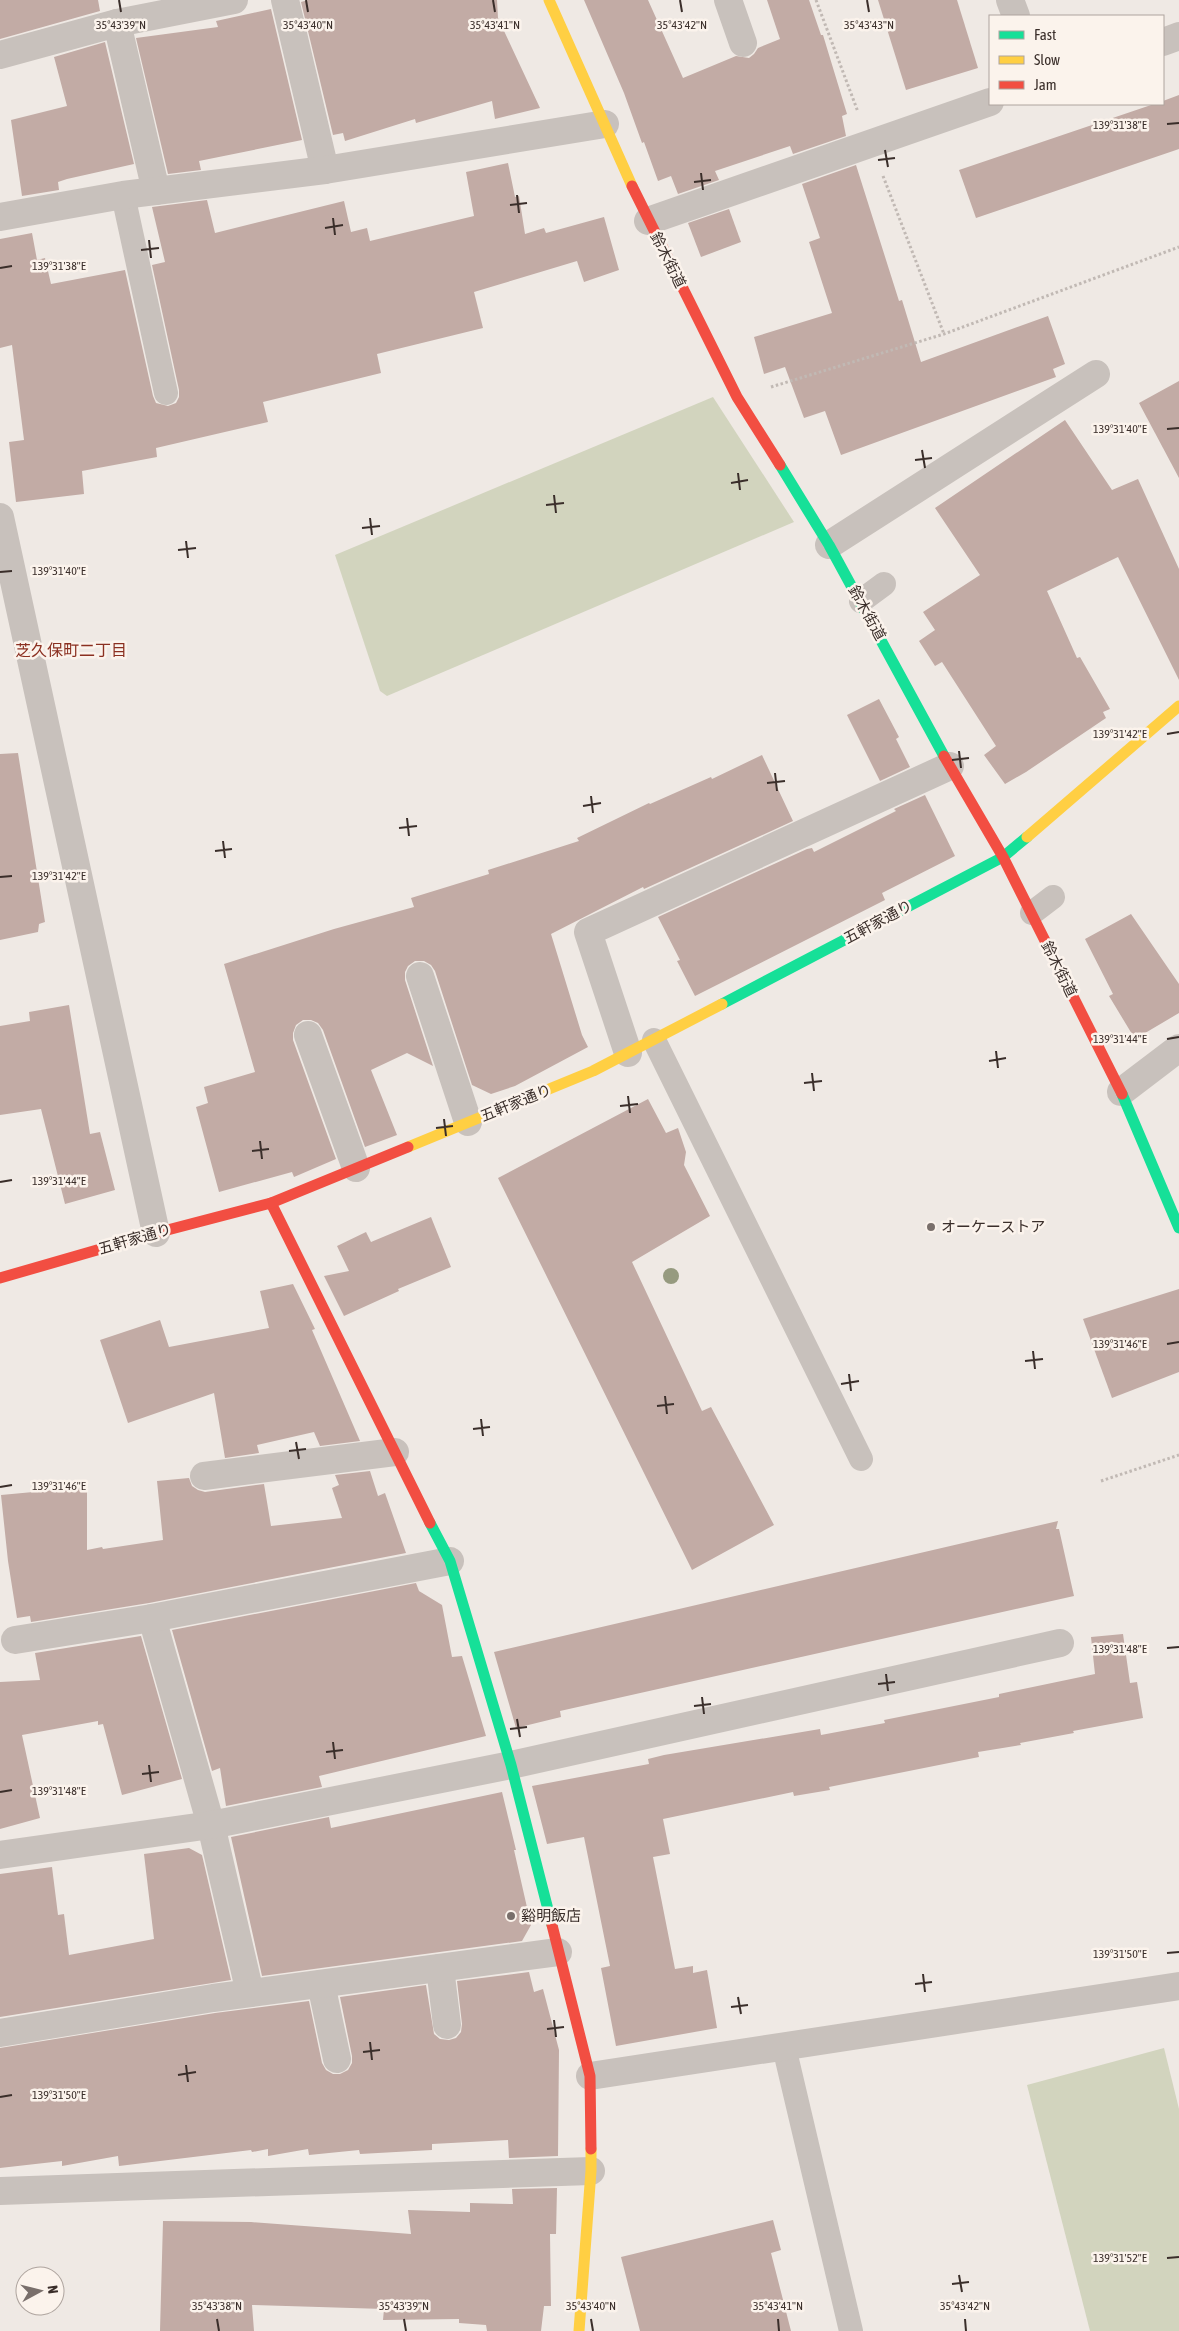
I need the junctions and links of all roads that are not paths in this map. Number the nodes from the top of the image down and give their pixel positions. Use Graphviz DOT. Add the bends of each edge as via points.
graph roads {
  1 [pos="234,0"];
  2 [pos="285,0"];
  3 [pos="549,0"];
  4 [pos="728,0"];
  5 [pos="1010,0"];
  6 [pos="1016,15"];
  7 [pos="118,22"];
  8 [pos="1179,36"];
  9 [pos="1164,42"];
  10 [pos="743,43"];
  11 [pos="0,55"];
  12 [pos="989,102"];
  13 [pos="605,124"];
  14 [pos="325,170"];
  15 [pos="156,191"];
  16 [pos="122,195"];
  17 [pos="0,217"];
  18 [pos="648,221"];
  19 [pos="1096,374"];
  20 [pos="166,394"];
  21 [pos="0,517"];
  22 [pos="829,545"];
  23 [pos="884,584"];
  24 [pos="861,601"];
  25 [pos="1175,717"];
  26 [pos="950,766"];
  27 [pos="1003,857"];
  28 [pos="1053,898"];
  29 [pos="1032,913"];
  30 [pos="420,976"];
  31 [pos="308,1035"];
  32 [pos="654,1040"];
  33 [pos="1179,1048"];
  34 [pos="628,1053"];
  35 [pos="1121,1092"];
  36 [pos="468,1122"];
  37 [pos="356,1168"];
  38 [pos="271,1202"];
  39 [pos="1179,1228"];
  40 [pos="156,1232"];
  41 [pos="0,1278"];
  42 [pos="395,1452"];
  43 [pos="861,1459"];
  44 [pos="204,1476"];
  45 [pos="450,1561"];
  46 [pos="152,1618"];
  47 [pos="14,1640"];
  48 [pos="1060,1643"];
  49 [pos="511,1765"];
  50 [pos="211,1825"];
  51 [pos="0,1855"];
  52 [pos="558,1952"];
  53 [pos="440,1968"];
  54 [pos="321,1984"];
  55 [pos="1179,1986"];
  56 [pos="250,1993"];
  57 [pos="447,2025"];
  58 [pos="0,2033"];
  59 [pos="784,2047"];
  60 [pos="337,2059"];
  61 [pos="590,2076"];
  62 [pos="591,2171"];
  63 [pos="0,2191"];
  64 [pos="579,2331"];
  65 [pos="851,2331"];
  1 -- 7 [label="street"];
  2 -- 14 [label="street"];
  3 -- 13 [label="street, 鈴木街道"];
  4 -- 10 [label="street"];
  5 -- 6 [label="street"];
  7 -- 11 [label="street"];
  7 -- 15 [label="street"];
  8 -- 9 [label="street"];
  12 -- 18 [label="street"];
  13 -- 14 [label="street"];
  13 -- 18 [label="street, 鈴木街道"];
  14 -- 15 [label="street"];
  15 -- 16 [label="street"];
  16 -- 17 [label="street"];
  16 -- 20 [label="lane"];
  18 -- 22 [label="street, 鈴木街道" via="737,397"];
  19 -- 22 [label="street"];
  21 -- 40 [label="street"];
  22 -- 24 [label="street, 鈴木街道"];
  23 -- 24 [label="lane"];
  24 -- 26 [label="street, 鈴木街道"];
  25 -- 27 [label="street, 五軒家通り"];
  26 -- 27 [label="street, 鈴木街道"];
  26 -- 34 [label="street" via="588,932"];
  27 -- 29 [label="street, 鈴木街道"];
  27 -- 32 [label="street, 五軒家通り"];
  28 -- 29 [label="lane"];
  29 -- 35 [label="street, 鈴木街道"];
  30 -- 36 [label="street"];
  31 -- 37 [label="street"];
  32 -- 34 [label="street, 五軒家通り"];
  32 -- 43 [label="lane"];
  33 -- 35 [label="street"];
  34 -- 36 [label="street, 五軒家通り" via="594,1071"];
  35 -- 39 [label="street, 鈴木街道"];
  36 -- 37 [label="street, 五軒家通り"];
  37 -- 38 [label="street, 五軒家通り"];
  38 -- 40 [label="street, 五軒家通り"];
  38 -- 42 [label="street"];
  40 -- 41 [label="street, 五軒家通り"];
  42 -- 44 [label="street"];
  42 -- 45 [label="street"];
  45 -- 46 [label="street"];
  45 -- 49 [label="street"];
  46 -- 47 [label="street"];
  46 -- 50 [label="street"];
  48 -- 49 [label="street"];
  49 -- 50 [label="street"];
  49 -- 52 [label="street"];
  50 -- 51 [label="street"];
  50 -- 56 [label="street"];
  52 -- 53 [label="street"];
  52 -- 61 [label="street"];
  53 -- 54 [label="street"];
  53 -- 57 [label="street"];
  54 -- 56 [label="street"];
  54 -- 60 [label="street"];
  55 -- 59 [label="street"];
  56 -- 58 [label="street"];
  59 -- 61 [label="street"];
  59 -- 65 [label="lane"];
  61 -- 62 [label="street"];
  62 -- 63 [label="street"];
  62 -- 64 [label="street"];
}
